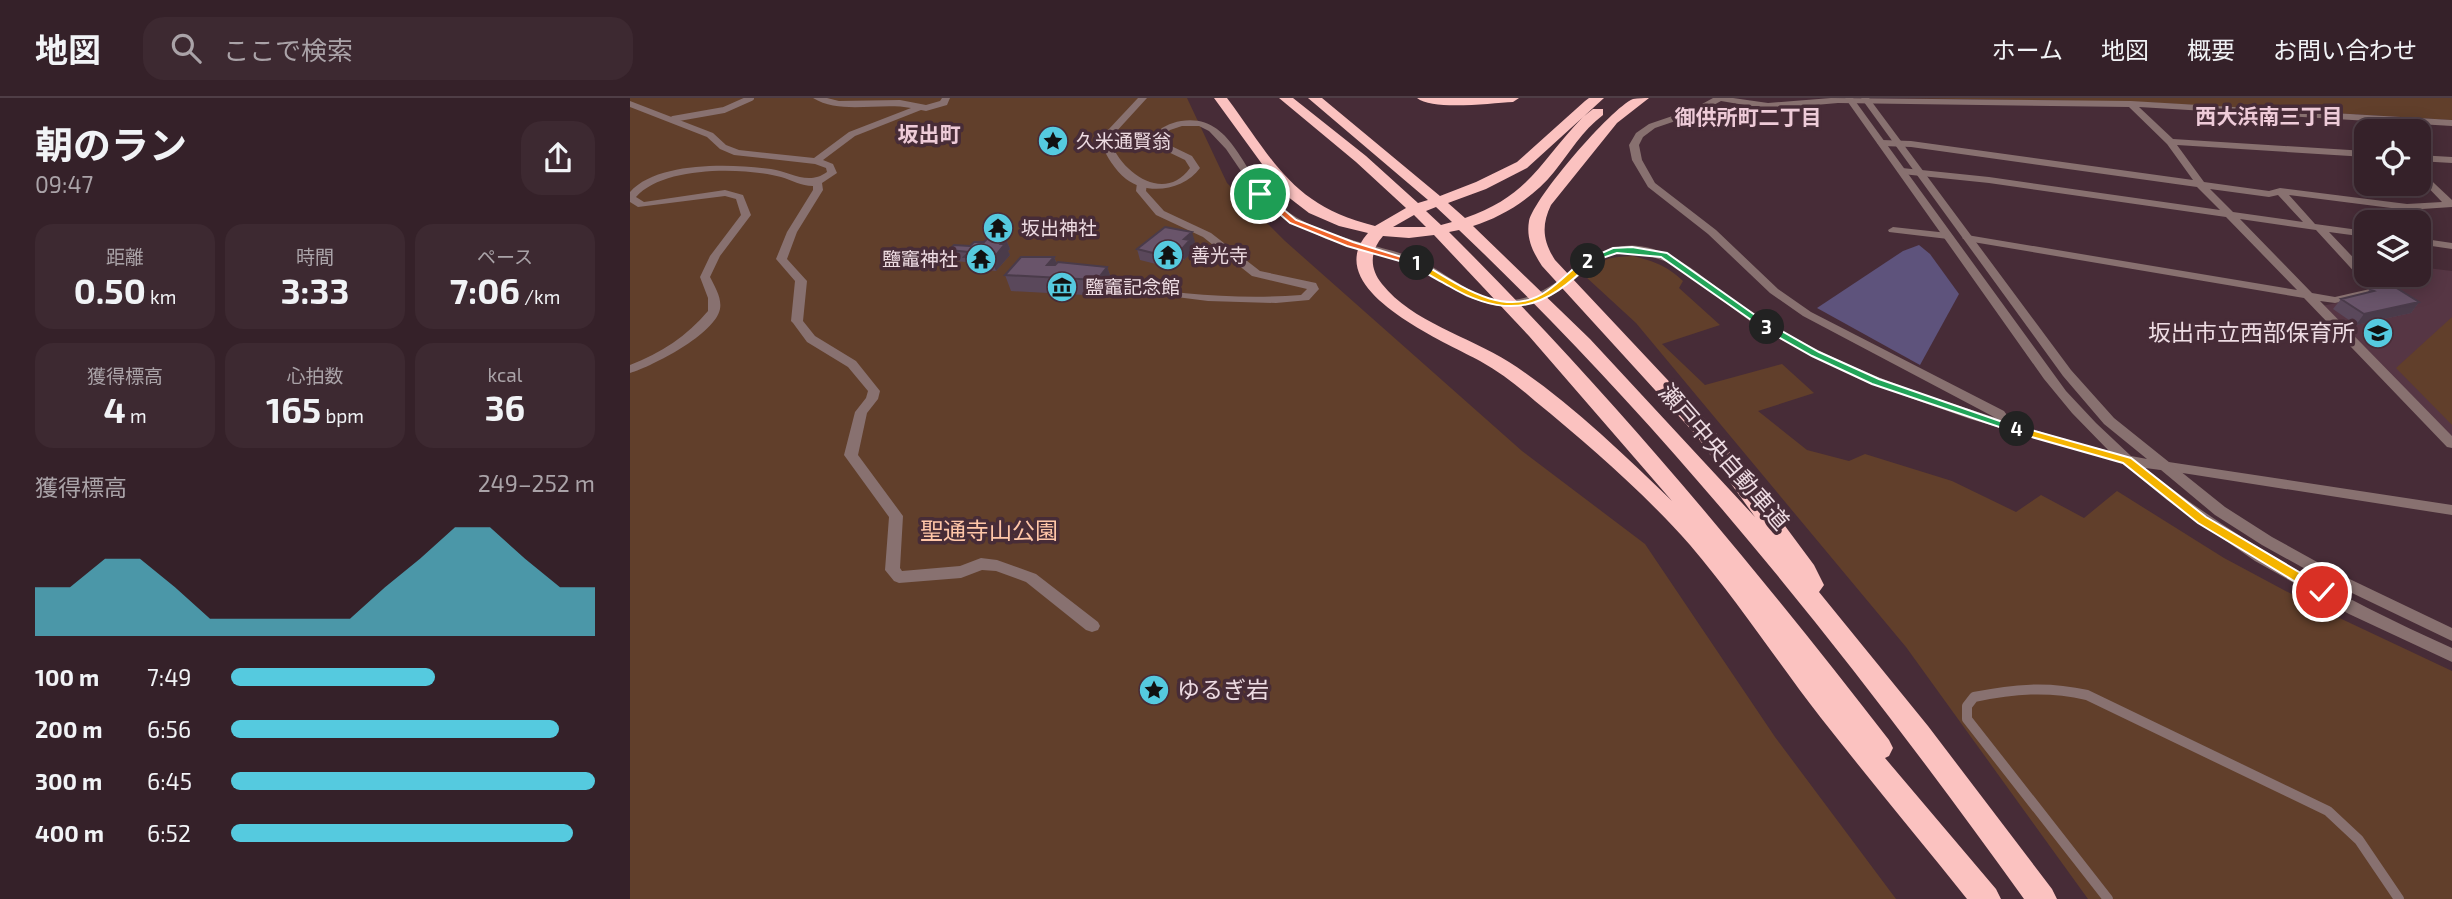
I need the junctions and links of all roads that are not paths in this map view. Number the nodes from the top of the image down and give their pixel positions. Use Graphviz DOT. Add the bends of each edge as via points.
graph roads {
  1 [pos="751,98"];
  2 [pos="817,98"];
  3 [pos="946,98"];
  4 [pos="1143,98"];
  5 [pos="1220,98"];
  6 [pos="1285,98"];
  7 [pos="1314,98"];
  8 [pos="1423,98"];
  9 [pos="1513,98"];
  10 [pos="1598,98"];
  11 [pos="1621,98"];
  12 [pos="1643,98"];
  13 [pos="1718,99"];
  14 [pos="1850,100"];
  15 [pos="1866,100"];
  16 [pos="630,104"];
  17 [pos="2131,104"];
  18 [pos="918,108"];
  19 [pos="2366,118"];
  20 [pos="673,119"];
  21 [pos="2452,123"];
  22 [pos="2170,142"];
  23 [pos="1882,143"];
  24 [pos="1898,145"];
  25 [pos="2354,153"];
  26 [pos="2431,159"];
  27 [pos="2452,160"];
  28 [pos="816,161"];
  29 [pos="1902,171"];
  30 [pos="1919,173"];
  31 [pos="817,182"];
  32 [pos="1142,183"];
  33 [pos="2201,185"];
  34 [pos="2431,185"];
  35 [pos="2280,191"];
  36 [pos="630,198"];
  37 [pos="2450,203"];
  38 [pos="2231,215"];
  39 [pos="2315,226"];
  40 [pos="1893,230"];
  41 [pos="2354,232"];
  42 [pos="1948,236"];
  43 [pos="1968,238"];
  44 [pos="2431,243"];
  45 [pos="2452,246"];
  46 [pos="1117,287"];
  47 [pos="2308,297"];
  48 [pos="630,369"];
  49 [pos="2008,426"];
  50 [pos="2452,444"];
  51 [pos="2127,461"];
  52 [pos="2162,466"];
  53 [pos="2452,510"];
  54 [pos="1092,626"];
  55 [pos="1834,627"];
  56 [pos="2452,635"];
  57 [pos="2452,655"];
  58 [pos="1987,899"];
  59 [pos="2042,899"];
  60 [pos="2108,899"];
  61 [pos="2399,899"];
  1 -- 20 [label="lane" via="724,110"];
  2 -- 18 [label="street"];
  3 -- 18 [label="street" via="936,106"];
  4 -- 32 [label="street" via="1106,143 1128,175"];
  5 -- 11 [label="highway" via="1298,199 1353,227 1393,233 1450,227 1497,211 1533,186 1591,117"];
  6 -- 58 [label="highway" via="1403,199 1522,317 1702,520 1890,761"];
  7 -- 55 [label="highway, 瀬戸中央自動車道" via="1429,194 1553,311 1736,508"];
  8 -- 9 [label="highway"];
  10 -- 58 [label="highway" via="1570,117 1535,154 1470,190 1382,226 1363,257 1365,271 1383,297 1501,365 1541,396 1610,453 1702,544 1812,688"];
  12 -- 55 [label="highway" via="1622,110 1554,190 1537,219 1538,246 1572,290 1703,430 1806,571"];
  13 -- 14 [label="street" via="1768,106"];
  13 -- 49 [label="street" via="1639,135 1634,145 1637,160 1651,185 1807,314 1999,414"];
  14 -- 15 [label="street"];
  14 -- 23 [label="street"];
  15 -- 17 [label="street"];
  15 -- 24 [label="street"];
  16 -- 20 [label="street"];
  17 -- 19 [label="street"];
  17 -- 22 [label="street"];
  18 -- 28 [label="street" via="852,134"];
  19 -- 21 [label="street"];
  20 -- 28 [label="street" via="737,153"];
  22 -- 25 [label="street"];
  22 -- 33 [label="street"];
  23 -- 24 [label="street"];
  23 -- 29 [label="street"];
  24 -- 30 [label="street"];
  24 -- 33 [label="street"];
  26 -- 27 [label="street"];
  28 -- 31 [label="street" via="830,166 832,173"];
  29 -- 30 [label="street"];
  29 -- 42 [label="street"];
  30 -- 38 [label="street"];
  30 -- 43 [label="street"];
  31 -- 36 [label="street" via="759,171 665,174 646,181"];
  31 -- 54 [label="street" via="818,190 781,258 801,281 797,321 811,340 852,364 874,391 861,412 851,455 896,516 892,570 898,577 961,572 981,564 997,566 1031,578"];
  32 -- 46 [label="street" via="1141,191 1160,213 1207,235 1256,274 1303,282 1313,289 1299,299 1225,300"];
  32 -- 49 [label="street" via="1178,182 1193,173 1189,158 1161,145 1158,136 1168,127 1205,124 1220,132 1260,194 1293,221 1416,263 1478,300 1507,304 1535,300 1548,295 1589,260 1609,252 1664,255 1754,319 1816,354 1875,382"];
  33 -- 35 [label="street" via="2269,194"];
  33 -- 38 [label="street"];
  34 -- 37 [label="street"];
  35 -- 37 [label="street" via="2407,206"];
  35 -- 39 [label="street"];
  36 -- 48 [label="street" via="642,205 725,193 740,197 746,215 705,277 714,312 701,329 670,352"];
  38 -- 39 [label="street"];
  38 -- 47 [label="street"];
  39 -- 41 [label="street"];
  39 -- 47 [label="street" via="2378,291 2335,300"];
  40 -- 42 [label="street"];
  42 -- 51 [label="street" via="2047,375"];
  43 -- 47 [label="street"];
  43 -- 52 [label="street" via="2067,373 2109,421"];
  44 -- 45 [label="street"];
  47 -- 50 [label="street"];
  49 -- 51 [label="street"];
  51 -- 52 [label="street"];
  51 -- 57 [label="street" via="2249,551"];
  52 -- 53 [label="street"];
  52 -- 56 [label="street" via="2267,541"];
  55 -- 59 [label="highway, 瀬戸中央自動車道" via="1960,786"];
  60 -- 61 [label="lane" via="1967,719 1967,706 1974,697 2033,686 2087,695 2328,811 2345,823"];
}
